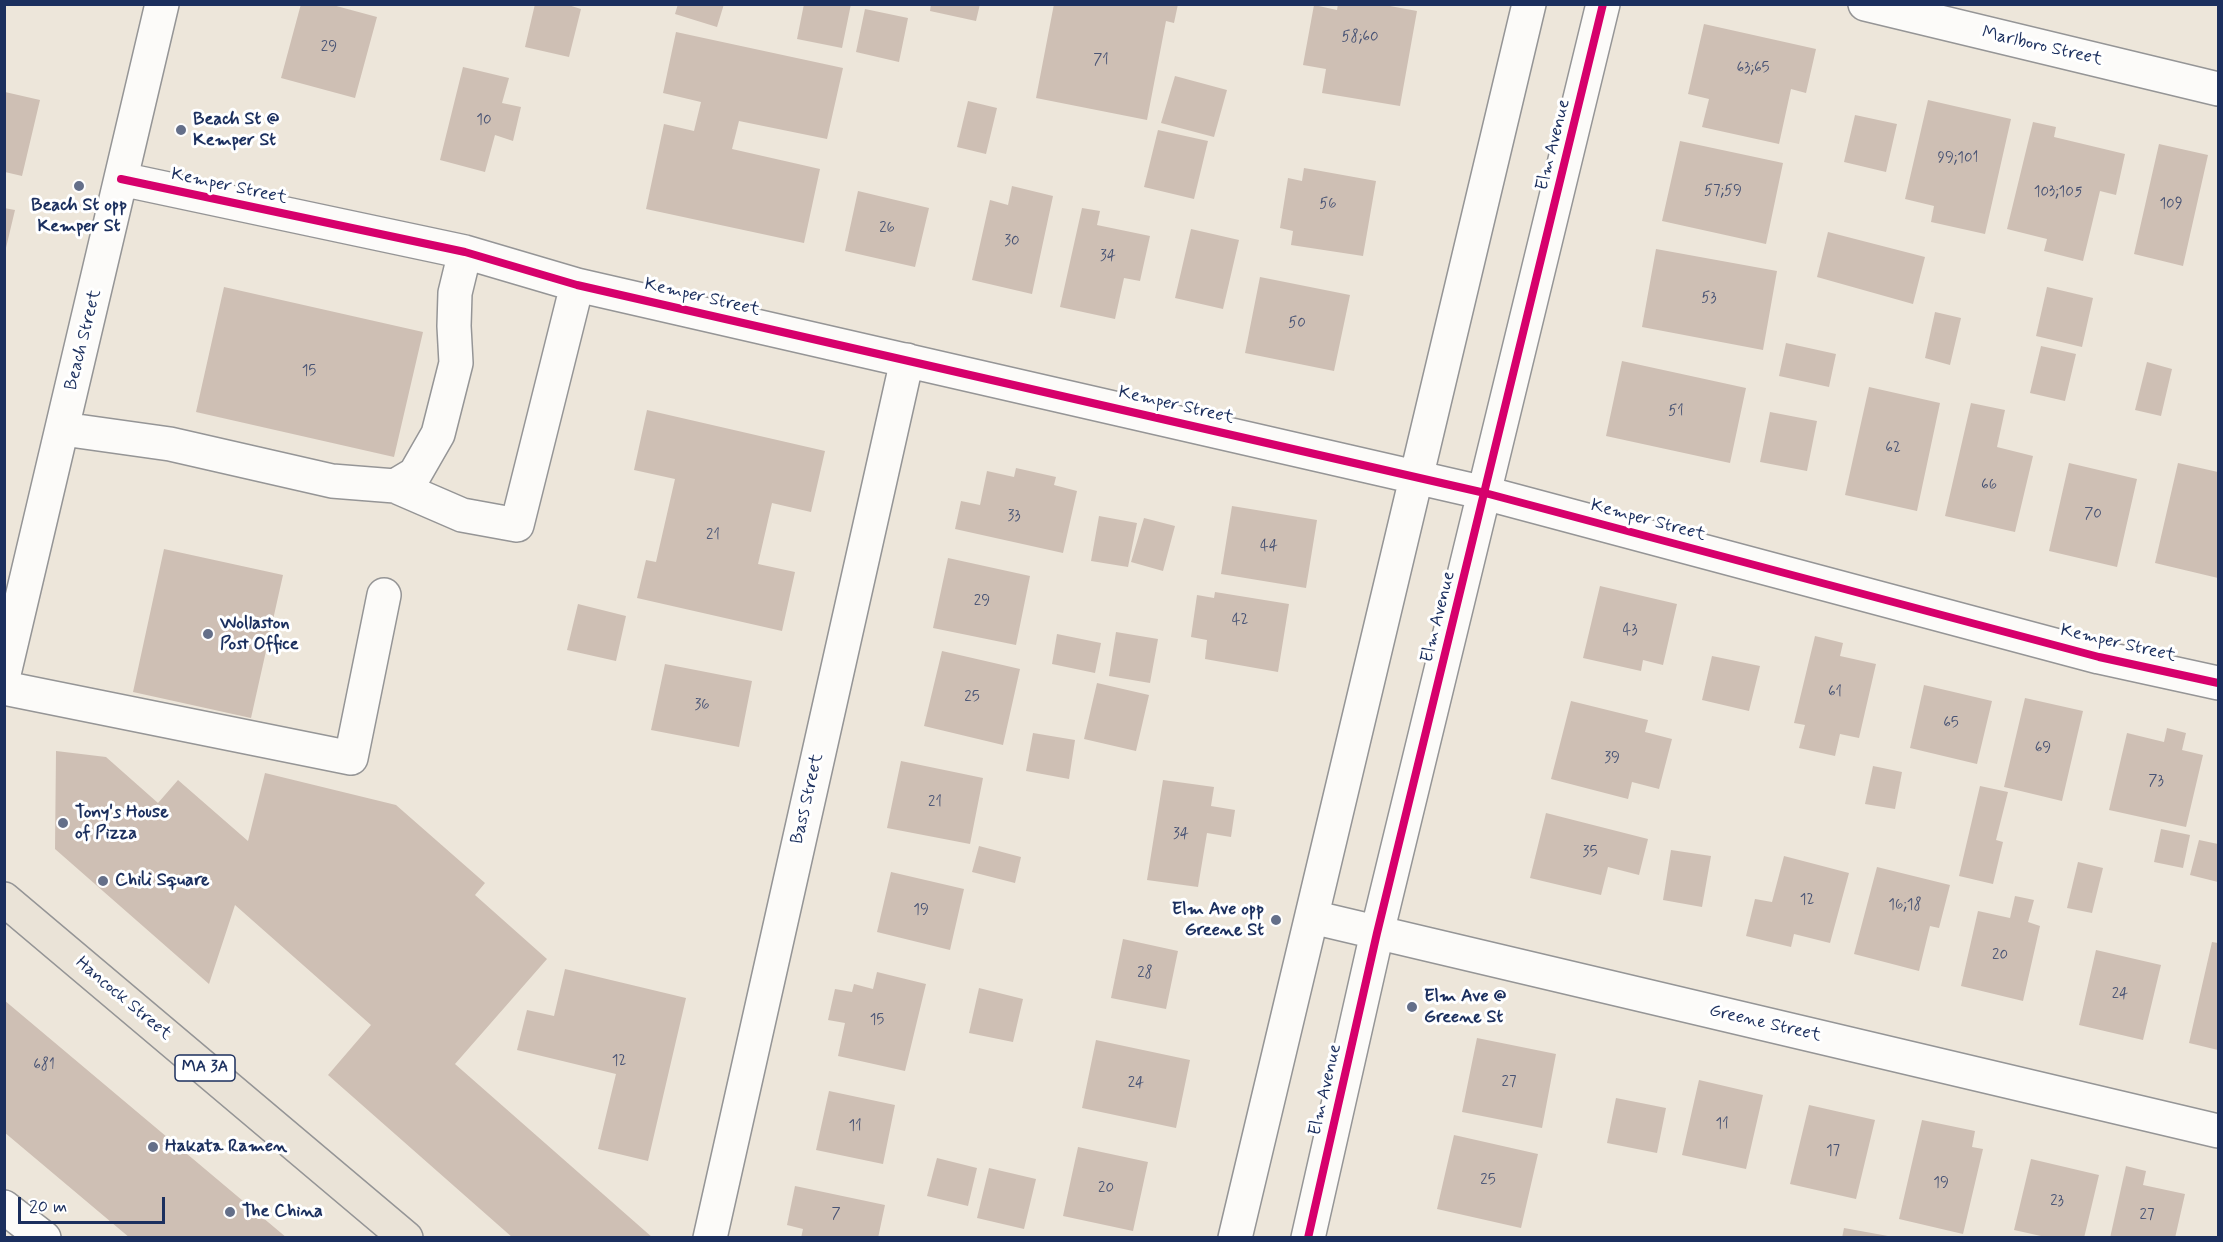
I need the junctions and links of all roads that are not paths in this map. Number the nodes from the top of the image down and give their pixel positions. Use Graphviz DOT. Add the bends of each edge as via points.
graph roads {
  1 [pos="162,4"];
  2 [pos="1528,4"];
  3 [pos="1603,4"];
  4 [pos="1865,4"];
  5 [pos="2218,89"];
  6 [pos="121,179"];
  7 [pos="465,252"];
  8 [pos="577,285"];
  9 [pos="907,360"];
  10 [pos="63,429"];
  11 [pos="1418,477"];
  12 [pos="394,486"];
  13 [pos="1485,493"];
  14 [pos="384,595"];
  15 [pos="4,674"];
  16 [pos="2218,683"];
  17 [pos="4,688"];
  18 [pos="4,899"];
  19 [pos="1312,917"];
  20 [pos="1377,933"];
  21 [pos="2218,1131"];
  22 [pos="4,1207"];
  23 [pos="398,1235"];
  24 [pos="44,1238"];
  25 [pos="710,1238"];
  26 [pos="1235,1238"];
  27 [pos="1308,1238"];
  1 -- 6 [label="street, Beach Street"];
  2 -- 11 [label="street"];
  3 -- 13 [label="street, Elm Avenue"];
  4 -- 5 [label="street, Marlboro Street"];
  6 -- 7 [label="street, Kemper Street"];
  6 -- 10 [label="street, Beach Street"];
  7 -- 8 [label="street, Kemper Street"];
  7 -- 12 [label="street" via="455,293 456,363 438,434 415,474"];
  8 -- 9 [label="street, Kemper Street"];
  8 -- 12 [label="street" via="517,525 462,515"];
  9 -- 11 [label="street, Kemper Street"];
  9 -- 25 [label="street, Bass Street"];
  10 -- 12 [label="street" via="170,444 332,481"];
  10 -- 15 [label="street, Beach Street"];
  11 -- 13 [label="street, Kemper Street"];
  11 -- 19 [label="street"];
  13 -- 16 [label="street, Kemper Street" via="2099,657"];
  13 -- 20 [label="street, Elm Avenue"];
  14 -- 17 [label="street" via="351,758"];
  18 -- 23 [label="main road, Hancock Street / MA 3A"];
  19 -- 20 [label="street, Greene Street"];
  19 -- 26 [label="street"];
  20 -- 21 [label="street, Greene Street"];
  20 -- 27 [label="street, Elm Avenue"];
  22 -- 24 [label="street"];
}
